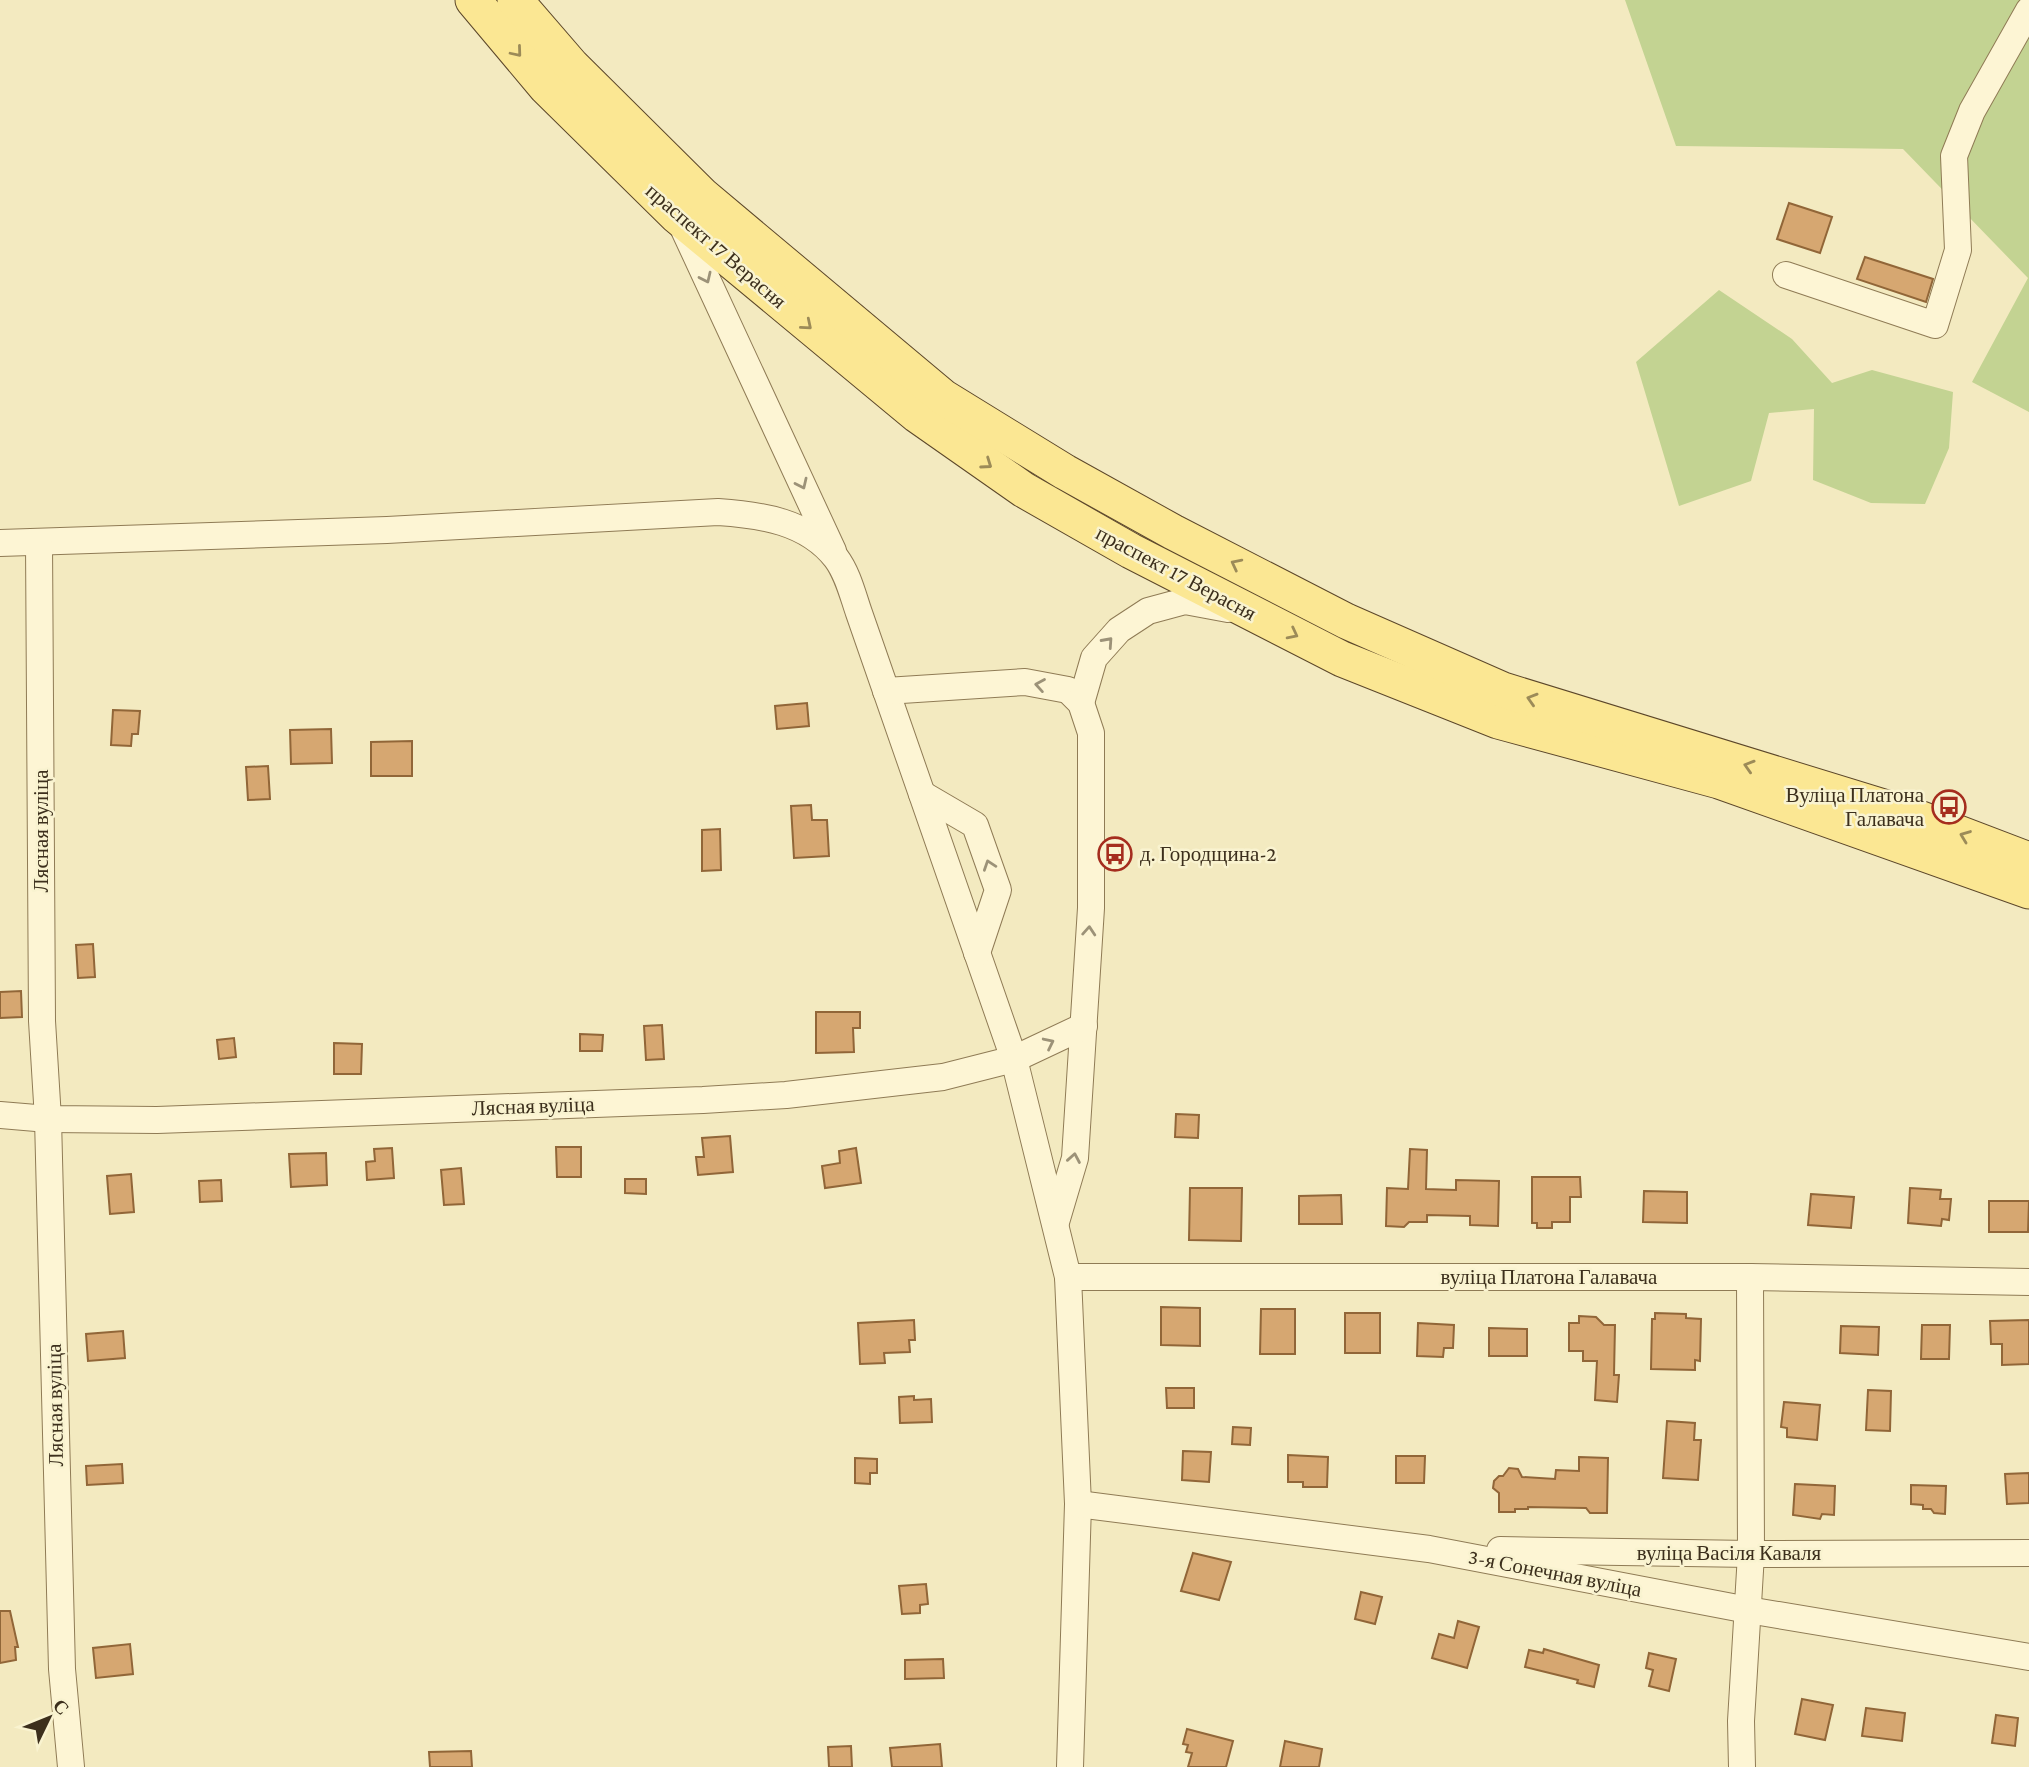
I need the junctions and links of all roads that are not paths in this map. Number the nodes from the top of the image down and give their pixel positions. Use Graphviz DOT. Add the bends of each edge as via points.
graph roads {
  1 [pos="473,0"];
  2 [pos="515,0"];
  3 [pos="2029,10"];
  4 [pos="677,216"];
  5 [pos="1786,275"];
  6 [pos="0,543"];
  7 [pos="39,543"];
  8 [pos="837,559"];
  9 [pos="1253,614"];
  10 [pos="886,691"];
  11 [pos="1081,703"];
  12 [pos="922,794"];
  13 [pos="2029,860"];
  14 [pos="2029,891"];
  15 [pos="977,953"];
  16 [pos="1084,1026"];
  17 [pos="1014,1059"];
  18 [pos="0,1115"];
  19 [pos="48,1119"];
  20 [pos="1055,1223"];
  21 [pos="1068,1277"];
  22 [pos="1750,1278"];
  23 [pos="2029,1282"];
  24 [pos="1078,1504"];
  25 [pos="1429,1549"];
  26 [pos="2029,1553"];
  27 [pos="1751,1554"];
  28 [pos="1748,1610"];
  29 [pos="2029,1657"];
  30 [pos="71,1767"];
  31 [pos="1070,1767"];
  32 [pos="1742,1767"];
  1 -- 4 [label="main road, праспект 17 Верасня, one-way" via="546,88"];
  13 -- 2 [label="main road, праспект 17 Верасня, one-way" via="1919,818 1503,690 1346,621 1065,472 943,397 702,195 572,66"];
  3 -- 5 [label="street" via="1972,111 1954,156 1958,250 1935,325"];
  4 -- 8 [label="street, one-way"];
  4 -- 9 [label="main road, праспект 17 Верасня, one-way" via="917,415 1024,490"];
  6 -- 7 [label="street"];
  7 -- 8 [label="street" via="718,512 789,523"];
  7 -- 19 [label="street, Лясная вуліца" via="42,1021"];
  8 -- 10 [label="street"];
  11 -- 9 [label="street, one-way" via="1094,658 1119,630 1149,611 1185,601"];
  9 -- 14 [label="main road, праспект 17 Верасня, one-way" via="1342,659 1498,720 1719,781"];
  11 -- 10 [label="street, one-way" via="1068,690 1025,682"];
  10 -- 12 [label="street"];
  16 -- 11 [label="street, one-way" via="1091,908 1091,733"];
  12 -- 15 [label="street"];
  15 -- 12 [label="street, one-way" via="998,890 975,825"];
  15 -- 17 [label="street"];
  17 -- 16 [label="street, Лясная вуліца, one-way"];
  20 -- 16 [label="street, one-way" via="1075,1158"];
  17 -- 19 [label="street, Лясная вуліца" via="943,1077 786,1095 157,1120"];
  17 -- 20 [label="street"];
  18 -- 19 [label="street, Лясная вуліца"];
  19 -- 30 [label="street, Лясная вуліца" via="62,1669"];
  20 -- 21 [label="street"];
  21 -- 22 [label="street, вуліца Платона Галавача"];
  21 -- 24 [label="street"];
  22 -- 23 [label="street, вуліца Платона Галавача"];
  22 -- 27 [label="street"];
  24 -- 25 [label="street, 3-я Сонечная вуліца"];
  24 -- 31 [label="street"];
  25 -- 27 [label="street, вуліца Васіля Каваля"];
  25 -- 28 [label="street, 3-я Сонечная вуліца"];
  26 -- 27 [label="street, вуліца Васіля Каваля"];
  27 -- 28 [label="street"];
  28 -- 29 [label="street, 3-я Сонечная вуліца"];
  28 -- 32 [label="street"];
}
